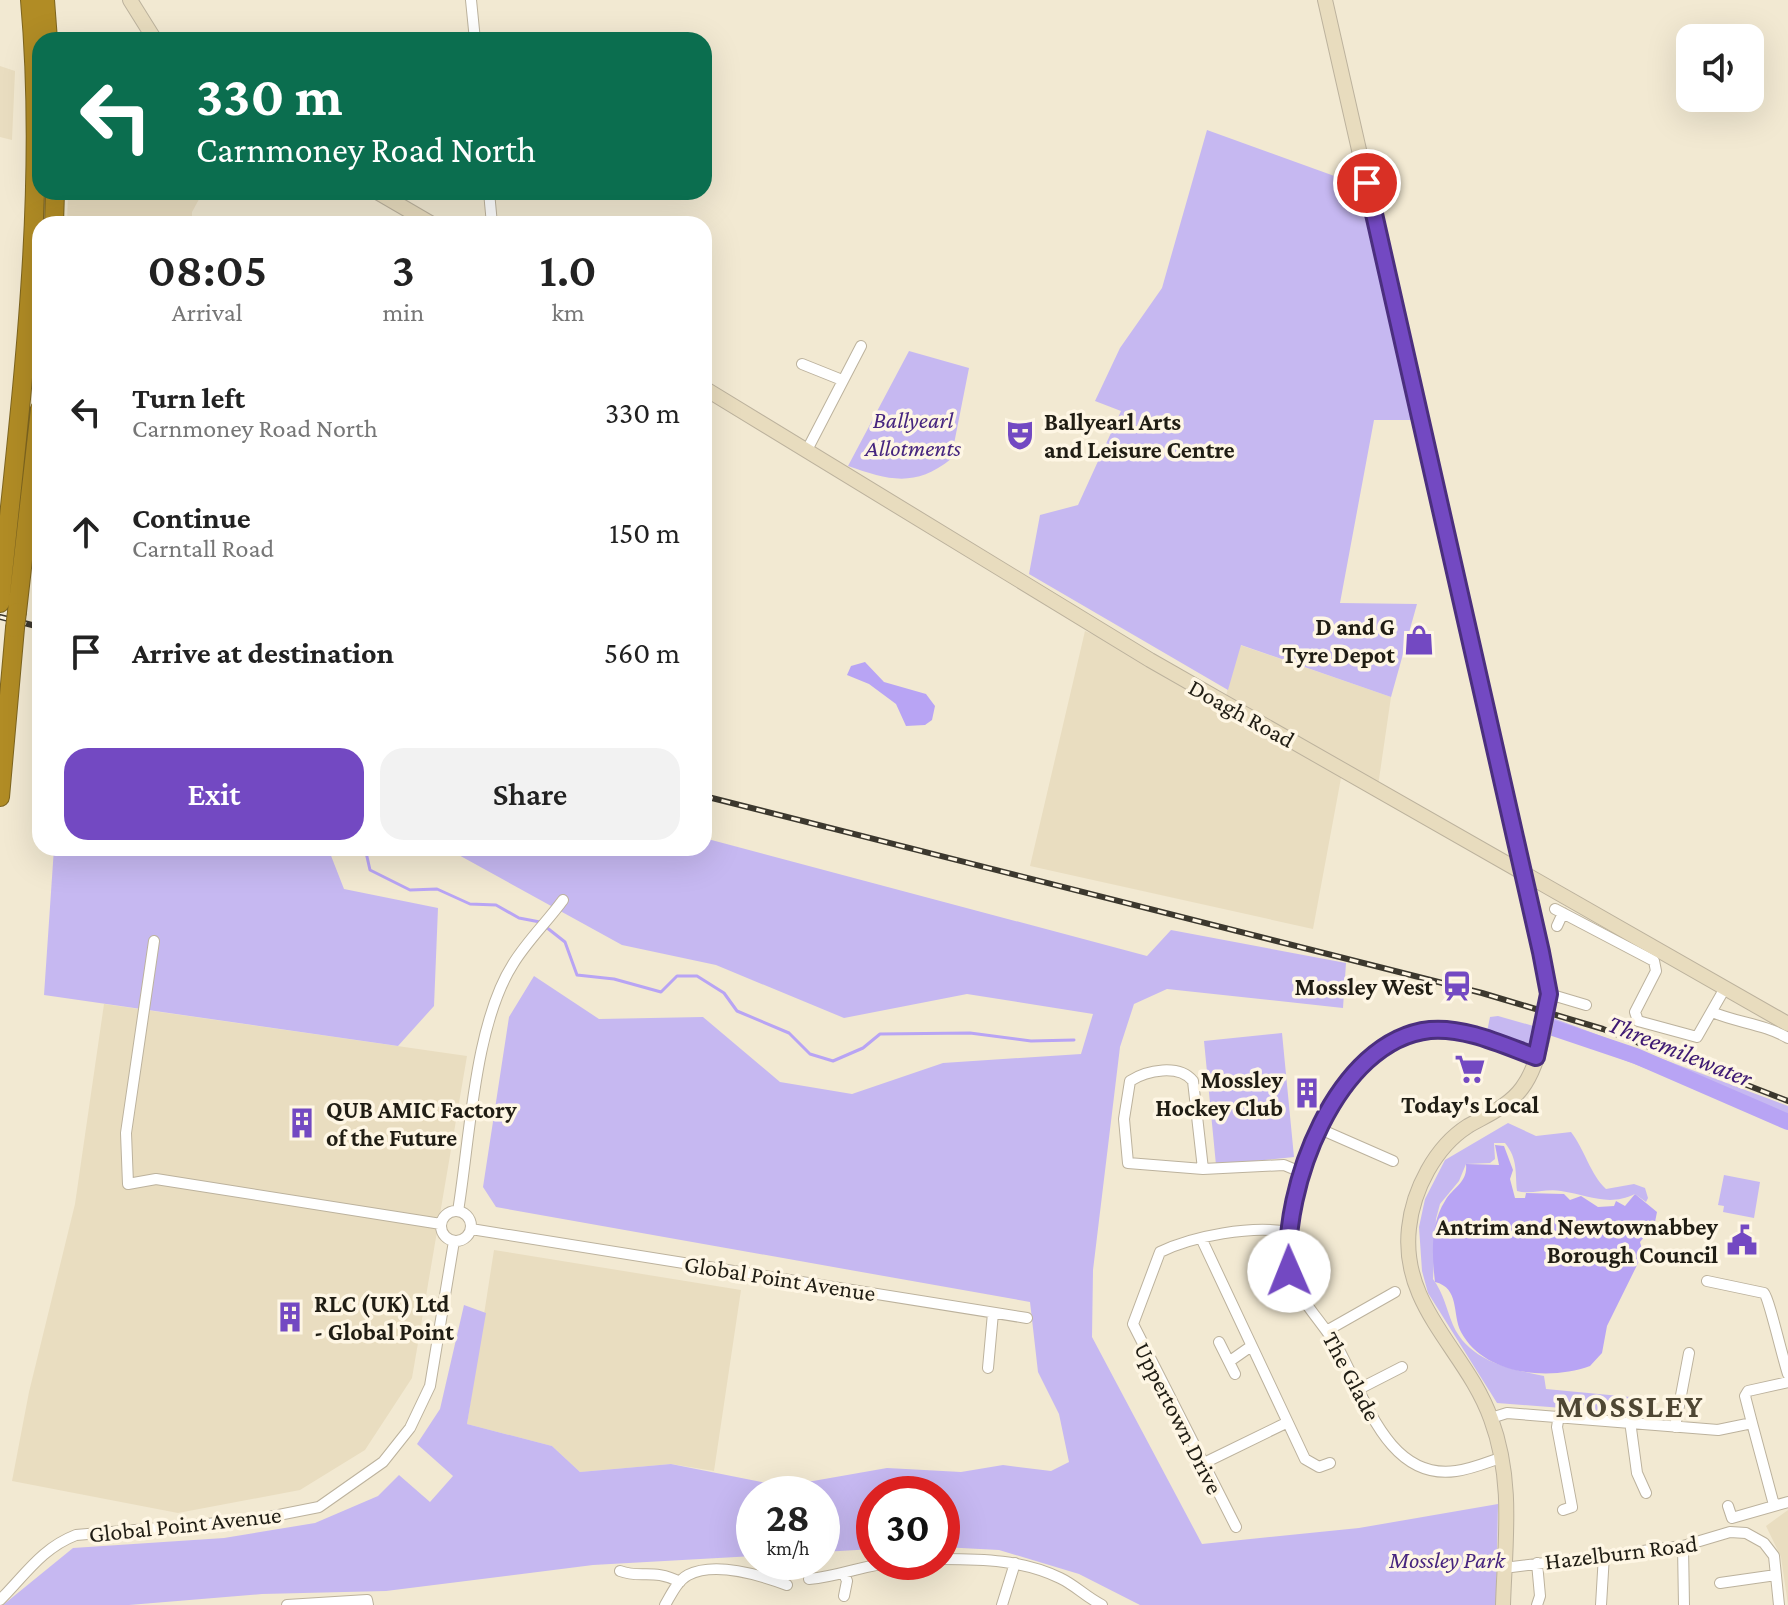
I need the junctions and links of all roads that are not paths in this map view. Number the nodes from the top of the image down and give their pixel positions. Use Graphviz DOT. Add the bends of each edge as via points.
graph roads {
  1 [pos="30,0"];
  2 [pos="45,0"];
  3 [pos="130,0"];
  4 [pos="471,0"];
  5 [pos="1325,0"];
  6 [pos="47,32"];
  7 [pos="150,32"];
  8 [pos="474,32"];
  9 [pos="32,82"];
  10 [pos="391,200"];
  11 [pos="418,216"];
  12 [pos="32,248"];
  13 [pos="861,346"];
  14 [pos="802,364"];
  15 [pos="842,380"];
  16 [pos="712,393"];
  17 [pos="807,450"];
  18 [pos="32,479"];
  19 [pos="0,603"];
  20 [pos="0,797"];
  21 [pos="1521,871"];
  22 [pos="563,900"];
  23 [pos="1557,926"];
  24 [pos="154,941"];
  25 [pos="1725,988"];
  26 [pos="1549,997"];
  27 [pos="1586,1005"];
  28 [pos="1712,1012"];
  29 [pos="1788,1024"];
  30 [pos="1788,1038"];
  31 [pos="1536,1057"];
  32 [pos="1320,1129"];
  33 [pos="1393,1161"];
  34 [pos="1203,1169"];
  35 [pos="1303,1173"];
  36 [pos="458,1211"];
  37 [pos="441,1224"];
  38 [pos="471,1229"];
  39 [pos="1288,1232"];
  40 [pos="1202,1240"];
  41 [pos="454,1241"];
  42 [pos="1707,1281"];
  43 [pos="1395,1292"];
  44 [pos="993,1313"];
  45 [pos="1027,1318"];
  46 [pos="1328,1330"];
  47 [pos="1219,1342"];
  48 [pos="1250,1347"];
  49 [pos="1689,1353"];
  50 [pos="1230,1361"];
  51 [pos="1402,1367"];
  52 [pos="988,1368"];
  53 [pos="1235,1374"];
  54 [pos="1788,1374"];
  55 [pos="1788,1382"];
  56 [pos="1359,1389"];
  57 [pos="1559,1415"];
  58 [pos="1491,1418"];
  59 [pos="1630,1421"];
  60 [pos="1286,1423"];
  61 [pos="1752,1423"];
  62 [pos="1675,1427"];
  63 [pos="1503,1457"];
  64 [pos="1330,1463"];
  65 [pos="1202,1464"];
  66 [pos="1646,1493"];
  67 [pos="1788,1502"];
  68 [pos="1774,1505"];
  69 [pos="1728,1506"];
  70 [pos="1563,1510"];
  71 [pos="1236,1527"];
  72 [pos="1683,1546"];
  73 [pos="1604,1555"];
  74 [pos="960,1559"];
  75 [pos="1015,1563"];
  76 [pos="1537,1563"];
  77 [pos="856,1568"];
  78 [pos="1504,1568"];
  79 [pos="620,1571"];
  80 [pos="844,1574"];
  81 [pos="840,1575"];
  82 [pos="1776,1575"];
  83 [pos="680,1582"];
  84 [pos="1720,1583"];
  85 [pos="787,1585"];
  86 [pos="844,1596"];
  87 [pos="0,1600"];
  88 [pos="287,1605"];
  89 [pos="368,1605"];
  90 [pos="665,1605"];
  91 [pos="1002,1605"];
  92 [pos="1102,1605"];
  93 [pos="1503,1605"];
  94 [pos="1537,1605"];
  95 [pos="1601,1605"];
  96 [pos="1684,1605"];
  97 [pos="1779,1605"];
  1 -- 9 [label="highway"];
  2 -- 6 [label="highway"];
  3 -- 7 [label="street"];
  4 -- 8 [label="street"];
  5 -- 21 [label="street"];
  10 -- 11 [label="street"];
  12 -- 19 [label="highway"];
  13 -- 15 [label="street"];
  14 -- 15 [label="street"];
  15 -- 17 [label="street"];
  16 -- 17 [label="street, Doagh Road"];
  17 -- 21 [label="street, Doagh Road" via="1150,660"];
  18 -- 20 [label="highway"];
  21 -- 25 [label="street, Doagh Road"];
  21 -- 26 [label="street"];
  22 -- 36 [label="street" via="513,964 497,998 485,1039"];
  23 -- 28 [label="street" via="1559,911 1654,961 1656,971 1635,1012 1638,1021 1690,1038 1697,1037"];
  24 -- 37 [label="street" via="126,1133 128,1184 156,1179"];
  25 -- 28 [label="street"];
  25 -- 29 [label="street, Doagh Road"];
  26 -- 27 [label="street"];
  26 -- 31 [label="street, bridge"];
  28 -- 30 [label="street"];
  31 -- 32 [label="street, The Glade" via="1452,1031 1406,1036 1365,1061 1335,1099"];
  31 -- 58 [label="street" via="1516,1095 1464,1129 1442,1151 1425,1177 1409,1227 1409,1262 1423,1307 1475,1382"];
  32 -- 33 [label="street"];
  32 -- 35 [label="street, The Glade"];
  34 -- 34 [label="street" via="1128,1163 1124,1119 1130,1081 1140,1074 1176,1071 1193,1081"];
  34 -- 35 [label="street" via="1284,1165"];
  35 -- 39 [label="street, The Glade"];
  36 -- 37 [label="street"];
  36 -- 38 [label="street" via="468,1217"];
  37 -- 41 [label="street" via="444,1235"];
  38 -- 41 [label="street"];
  38 -- 44 [label="street, Global Point Avenue"];
  39 -- 40 [label="street, Uppertown Drive" via="1256,1227"];
  39 -- 46 [label="street, The Glade" via="1289,1271"];
  40 -- 48 [label="street"];
  40 -- 65 [label="street, Uppertown Drive" via="1160,1252 1133,1324"];
  41 -- 87 [label="street, Global Point Avenue" via="430,1386 410,1428 383,1462 319,1507 253,1520 76,1535 34,1561"];
  42 -- 54 [label="street" via="1764,1293"];
  43 -- 46 [label="street"];
  44 -- 45 [label="street, Global Point Avenue"];
  44 -- 52 [label="street"];
  46 -- 56 [label="street, The Glade"];
  47 -- 50 [label="street"];
  48 -- 50 [label="street"];
  48 -- 60 [label="street"];
  49 -- 62 [label="street"];
  50 -- 53 [label="street"];
  51 -- 56 [label="street"];
  55 -- 61 [label="street" via="1748,1391"];
  56 -- 63 [label="street, The Glade" via="1389,1441 1428,1468 1458,1471"];
  57 -- 58 [label="street" via="1507,1413"];
  57 -- 59 [label="street"];
  57 -- 70 [label="street" via="1572,1507"];
  58 -- 63 [label="street"];
  59 -- 62 [label="street"];
  59 -- 66 [label="street" via="1637,1473"];
  60 -- 64 [label="street" via="1305,1459 1319,1467"];
  60 -- 65 [label="street"];
  61 -- 62 [label="street" via="1718,1430"];
  61 -- 68 [label="street"];
  63 -- 78 [label="street" via="1508,1490"];
  65 -- 71 [label="street, Uppertown Drive"];
  67 -- 68 [label="street"];
  68 -- 69 [label="street" via="1732,1518"];
  72 -- 73 [label="street, Hazelburn Road"];
  72 -- 82 [label="street, Hazelburn Road" via="1730,1532 1746,1533 1774,1556"];
  72 -- 96 [label="street"];
  73 -- 76 [label="street, Hazelburn Road"];
  73 -- 95 [label="street"];
  74 -- 75 [label="street"];
  75 -- 91 [label="street"];
  75 -- 92 [label="street" via="1057,1576"];
  76 -- 78 [label="street, Hazelburn Road"];
  76 -- 94 [label="street"];
  77 -- 80 [label="street"];
  78 -- 93 [label="street"];
  79 -- 83 [label="street" via="662,1573"];
  80 -- 81 [label="street"];
  80 -- 86 [label="street"];
  82 -- 84 [label="street"];
  82 -- 97 [label="street, Hazelburn Road"];
  83 -- 85 [label="street" via="710,1570"];
  83 -- 90 [label="street"];
  88 -- 89 [label="street" via="367,1600"];
}
